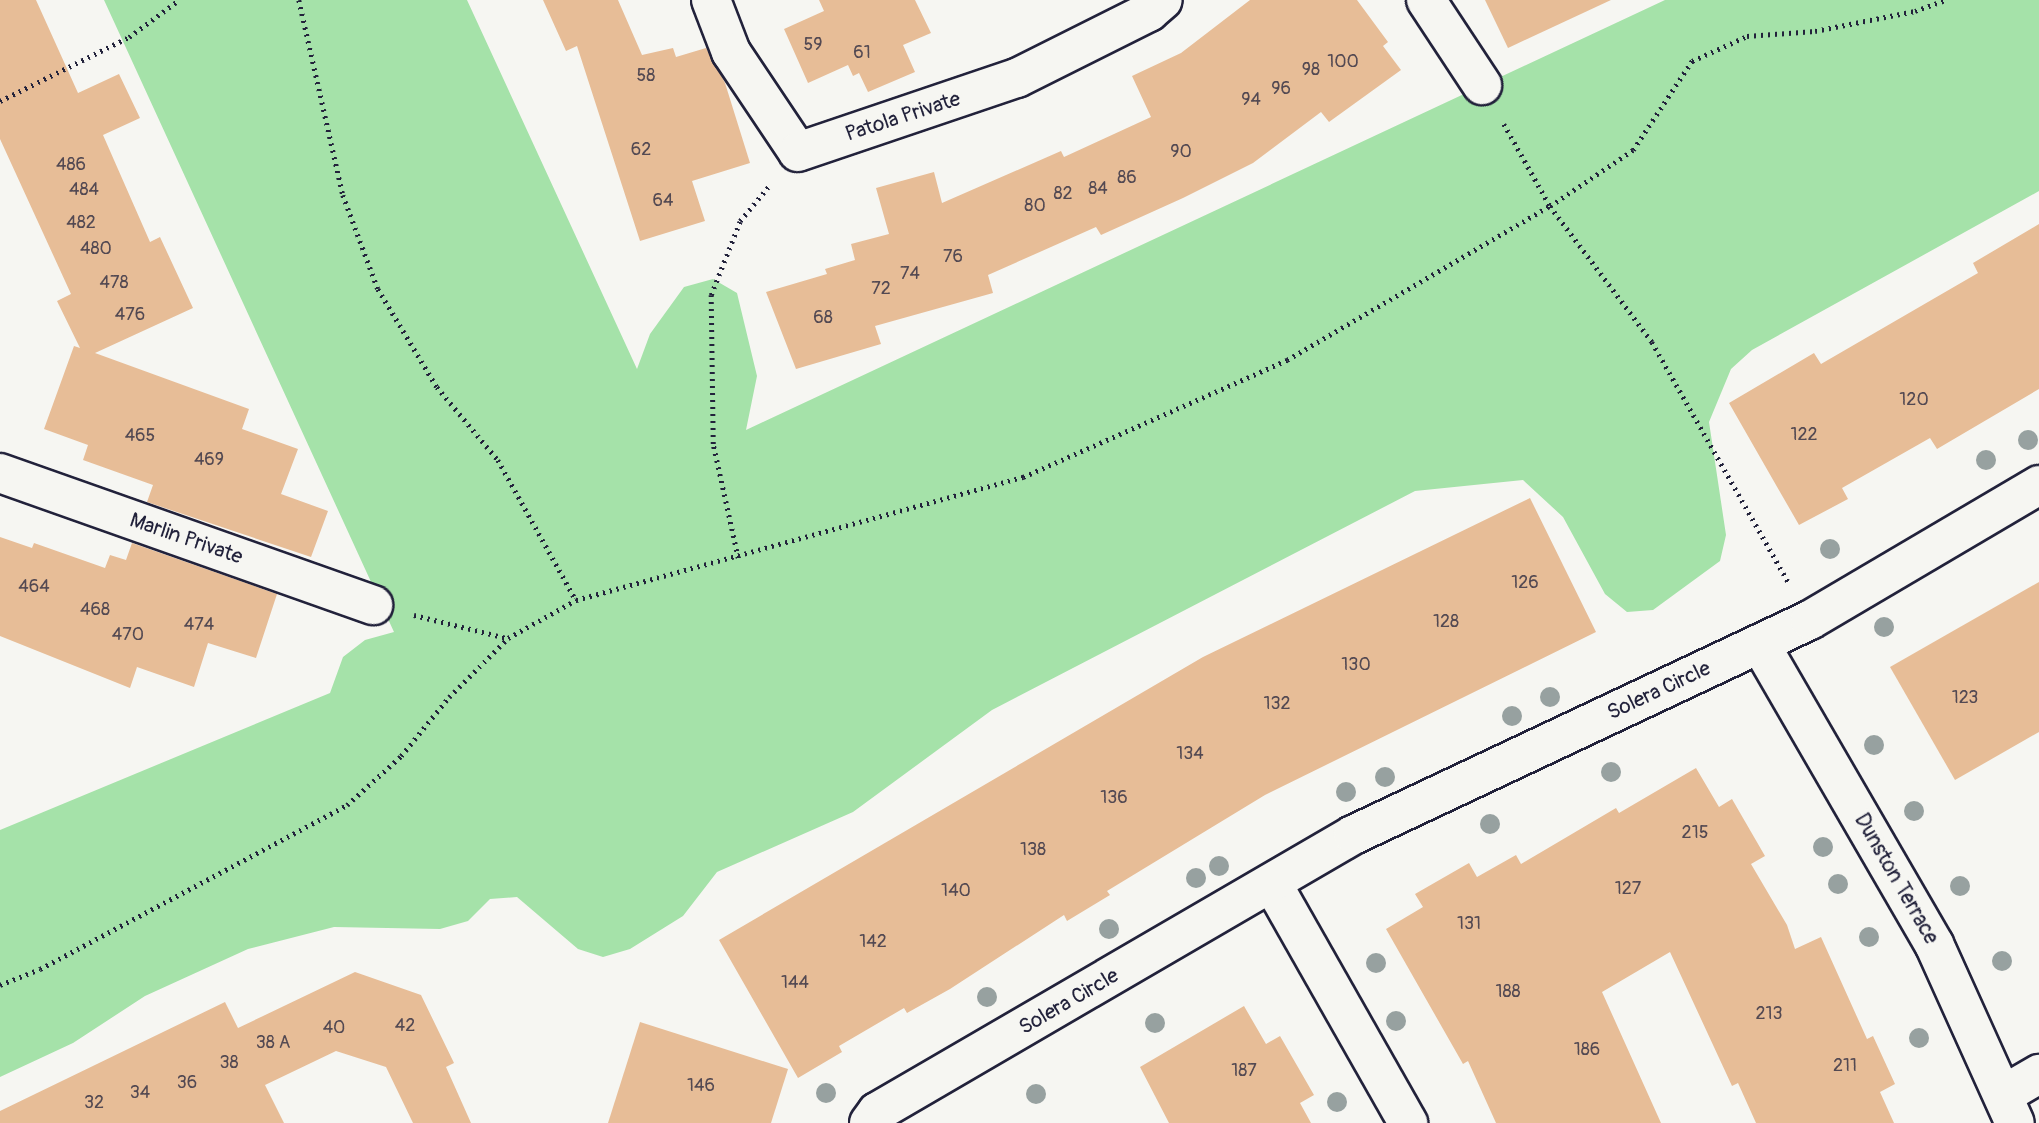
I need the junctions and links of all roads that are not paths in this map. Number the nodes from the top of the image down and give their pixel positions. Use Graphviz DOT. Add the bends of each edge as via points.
graph roads {
  1 [pos="711,0"];
  2 [pos="1163,0"];
  3 [pos="1426,0"];
  4 [pos="1482,85"];
  5 [pos="0,473"];
  6 [pos="2039,485"];
  7 [pos="373,605"];
  8 [pos="1760,644"];
  9 [pos="1273,885"];
  10 [pos="2039,1074"];
  11 [pos="2009,1109"];
  12 [pos="869,1123"];
  13 [pos="1408,1123"];
  1 -- 2 [label="street, Patola Private" via="732,52 798,152 1017,79 1149,12"];
  3 -- 4 [label="street"];
  5 -- 7 [label="street, Marlin Private"];
  6 -- 8 [label="street, Solera Circle" via="1810,620"];
  8 -- 9 [label="street, Solera Circle" via="1353,835"];
  8 -- 11 [label="street, Dunston Terrace" via="1934,944"];
  9 -- 12 [label="street, Solera Circle" via="877,1112"];
  9 -- 13 [label="street"];
  10 -- 11 [label="street"];
}
